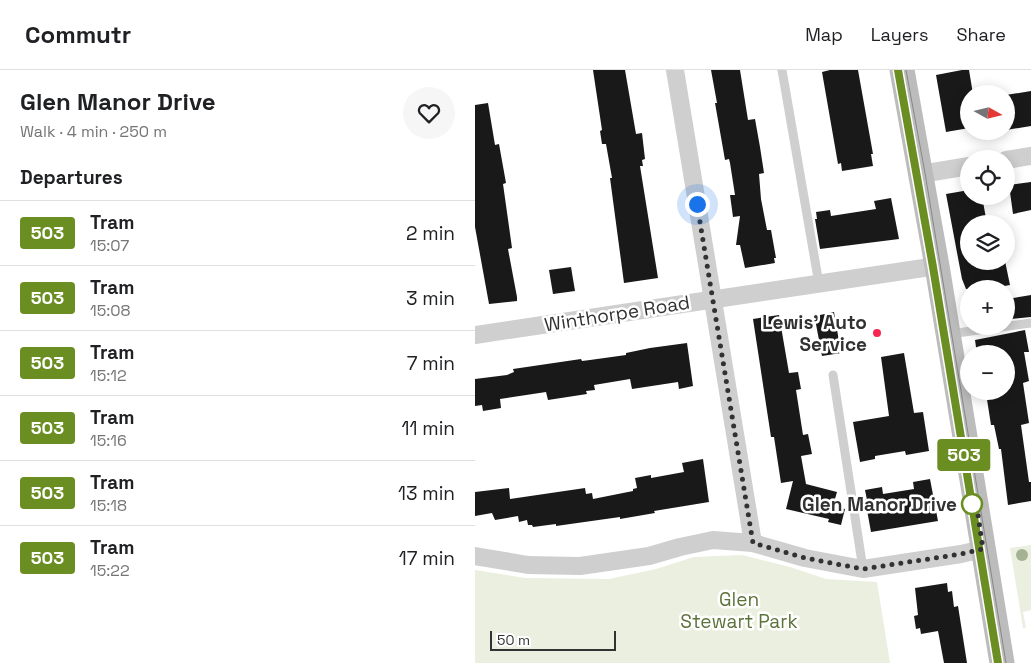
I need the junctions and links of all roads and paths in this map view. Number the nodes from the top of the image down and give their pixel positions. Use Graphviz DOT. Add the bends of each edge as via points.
graph roads {
  1 [pos="675,70"];
  2 [pos="782,70"];
  3 [pos="901,70"];
  4 [pos="1031,156"];
  5 [pos="1015,159"];
  6 [pos="960,168"];
  7 [pos="921,174"];
  8 [pos="937,266"];
  9 [pos="819,284"];
  10 [pos="714,299"];
  11 [pos="1031,323"];
  12 [pos="948,334"];
  13 [pos="475,335"];
  14 [pos="833,374"];
  15 [pos="753,543"];
  16 [pos="983,549"];
  17 [pos="475,556"];
  18 [pos="863,569"];
  19 [pos="1002,663"];
  1 -- 10 [label="street"];
  2 -- 9 [label="lane"];
  3 -- 7 [label="main road"];
  4 -- 5 [label="street"];
  6 -- 7 [label="street"];
  7 -- 8 [label="main road"];
  8 -- 9 [label="street, Winthorpe Road"];
  8 -- 12 [label="main road"];
  9 -- 10 [label="street, Winthorpe Road"];
  10 -- 13 [label="street, Winthorpe Road"];
  10 -- 15 [label="street"];
  11 -- 12 [label="lane"];
  12 -- 16 [label="main road"];
  14 -- 18 [label="lane"];
  15 -- 17 [label="street" via="713,540 649,556 580,566 528,565"];
  15 -- 18 [label="street" via="805,558"];
  16 -- 18 [label="street"];
  16 -- 19 [label="main road"];
}
